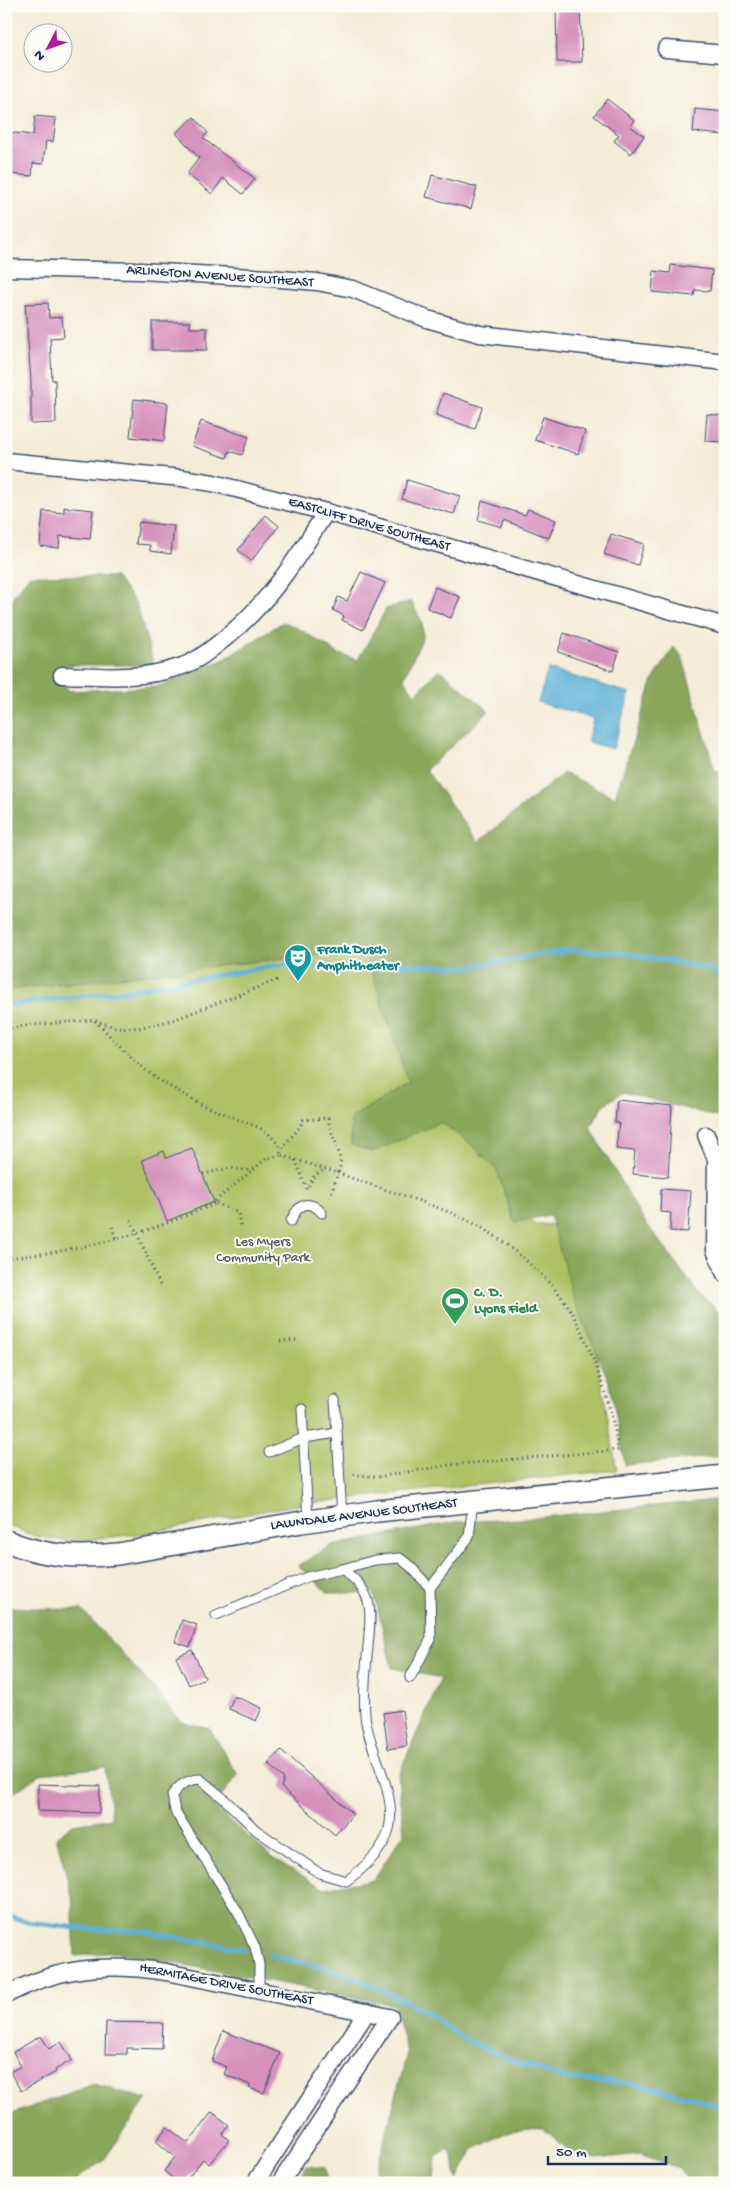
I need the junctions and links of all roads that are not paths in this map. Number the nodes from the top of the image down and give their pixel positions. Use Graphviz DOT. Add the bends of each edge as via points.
graph roads {
  1 [pos="666,49"];
  2 [pos="725,54"];
  3 [pos="6,268"];
  4 [pos="725,362"];
  5 [pos="6,461"];
  6 [pos="326,512"];
  7 [pos="725,626"];
  8 [pos="62,675"];
  9 [pos="706,1135"];
  10 [pos="322,1214"];
  11 [pos="291,1220"];
  12 [pos="725,1274"];
  13 [pos="335,1400"];
  14 [pos="302,1409"];
  15 [pos="337,1433"];
  16 [pos="304,1438"];
  17 [pos="269,1452"];
  18 [pos="725,1476"];
  19 [pos="473,1501"];
  20 [pos="342,1516"];
  21 [pos="308,1521"];
  22 [pos="6,1541"];
  23 [pos="342,1569"];
  24 [pos="430,1588"];
  25 [pos="216,1615"];
  26 [pos="410,1678"];
  27 [pos="259,1990"];
  28 [pos="6,1995"];
  29 [pos="367,2012"];
  30 [pos="255,2183"];
  31 [pos="280,2183"];
  1 -- 2 [label="street"];
  3 -- 4 [label="street, ARLINGTON AVENUE SOUTHEAST" via="317,282 353,289 427,319 480,334"];
  5 -- 6 [label="street, EASTCLIFF DRIVE SOUTHEAST" via="182,478"];
  6 -- 7 [label="street, EASTCLIFF DRIVE SOUTHEAST"];
  6 -- 8 [label="street" via="269,596 242,624 194,661 175,669 130,676"];
  9 -- 12 [label="street" via="716,1159 715,1250"];
  10 -- 11 [label="lane" via="316,1206 309,1204 300,1207"];
  13 -- 15 [label="lane"];
  14 -- 16 [label="lane"];
  15 -- 16 [label="lane"];
  15 -- 20 [label="lane"];
  16 -- 17 [label="lane"];
  16 -- 21 [label="lane"];
  18 -- 19 [label="street, LAWNDALE AVENUE SOUTHEAST"];
  19 -- 20 [label="street, LAWNDALE AVENUE SOUTHEAST"];
  19 -- 24 [label="lane" via="469,1537"];
  20 -- 21 [label="street, LAWNDALE AVENUE SOUTHEAST"];
  21 -- 22 [label="street, LAWNDALE AVENUE SOUTHEAST" via="90,1557 65,1557"];
  23 -- 24 [label="lane" via="375,1560 400,1558"];
  23 -- 25 [label="lane" via="307,1577"];
  23 -- 27 [label="lane" via="355,1578 368,1601 370,1623 365,1717 391,1810 389,1830 380,1847 363,1869 346,1881 319,1873 256,1830 200,1780 188,1780 172,1795 175,1811 238,1912 255,1947"];
  24 -- 26 [label="lane" via="431,1639"];
  27 -- 28 [label="street, HERMITAGE DRIVE SOUTHEAST" via="130,1966 69,1971 30,1982"];
  27 -- 29 [label="street, HERMITAGE DRIVE SOUTHEAST"];
  29 -- 30 [label="street"];
  29 -- 31 [label="street, HERMITAGE DRIVE SOUTHEAST" via="390,2017"];
}
